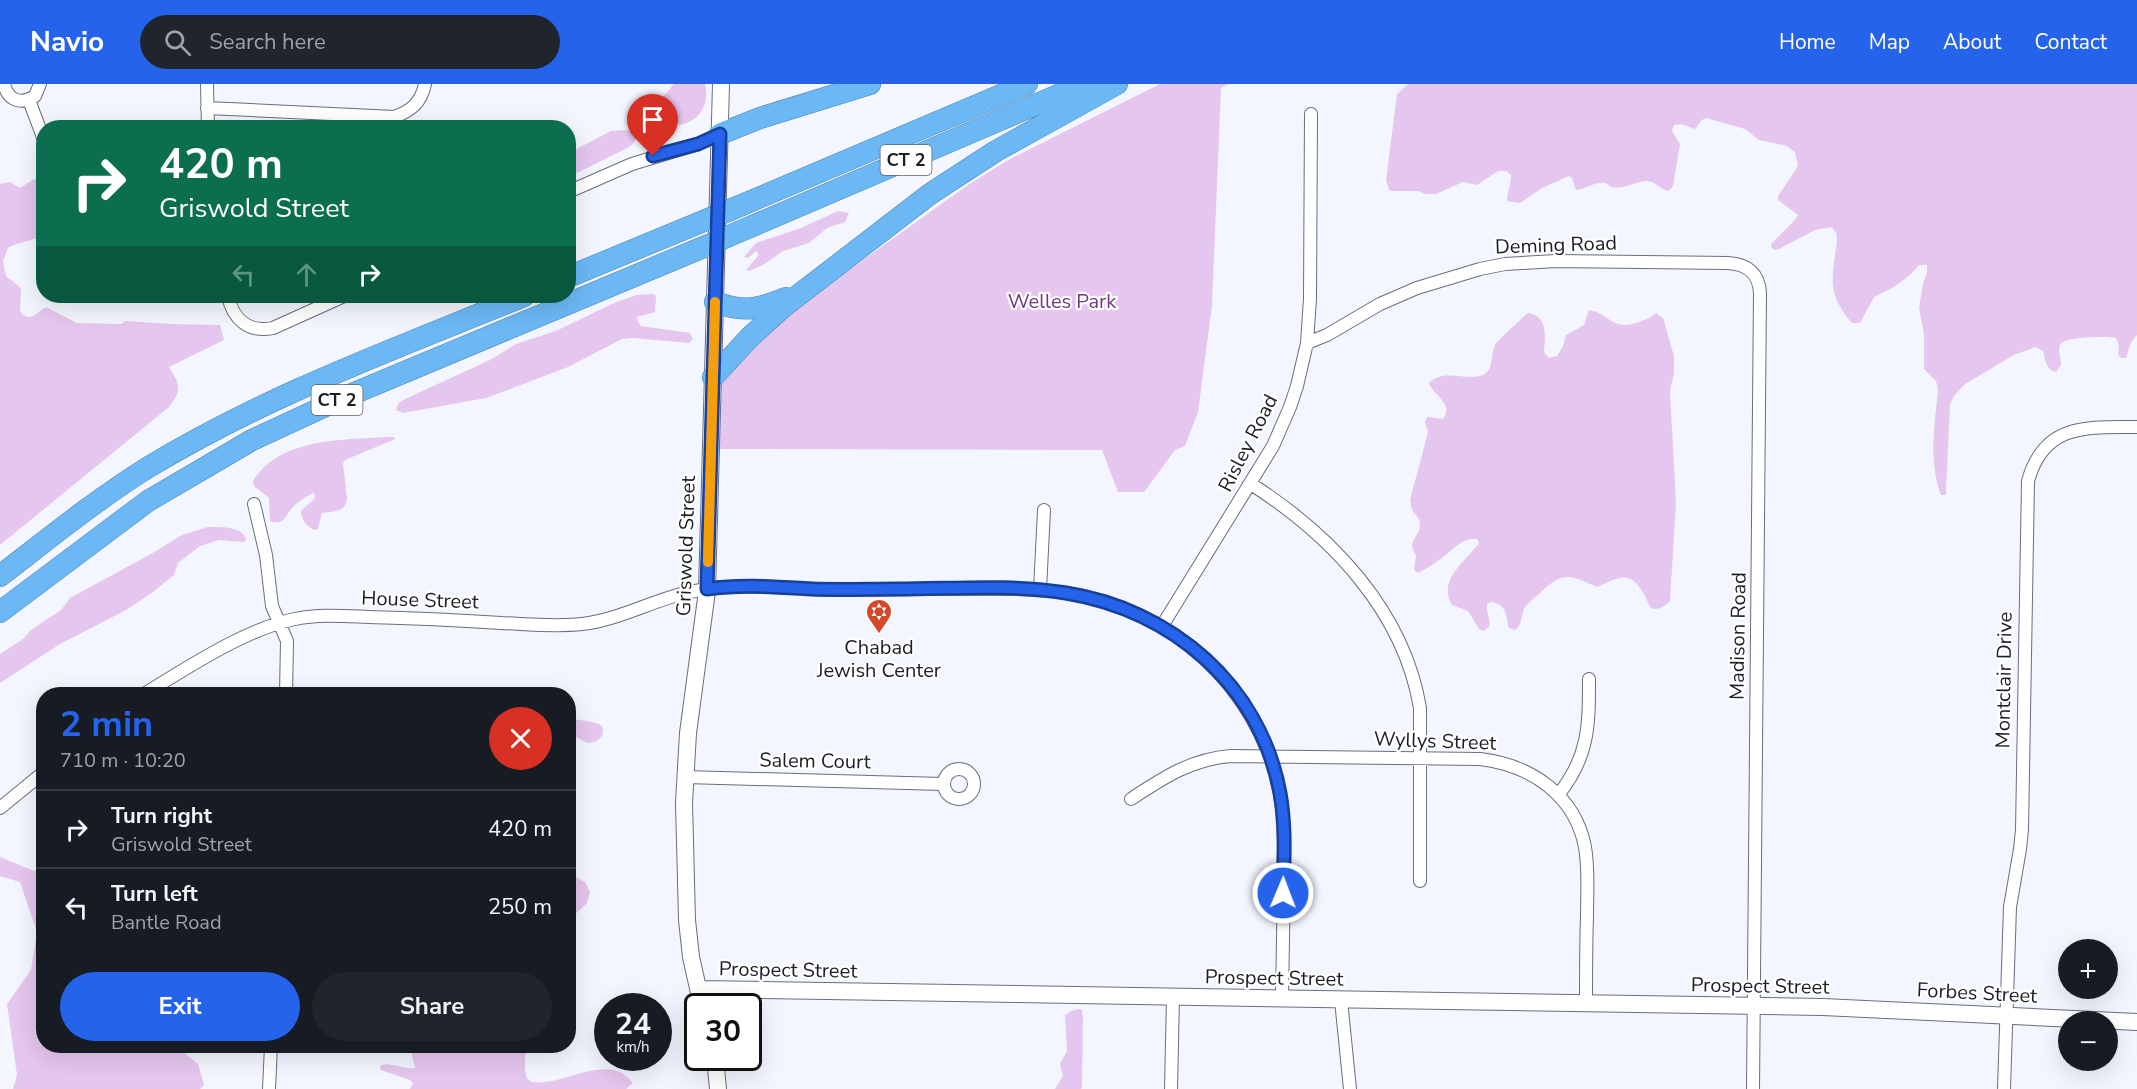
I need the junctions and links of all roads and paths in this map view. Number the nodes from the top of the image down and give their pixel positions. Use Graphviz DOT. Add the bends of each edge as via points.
graph roads {
  1 [pos="4,84"];
  2 [pos="40,84"];
  3 [pos="207,84"];
  4 [pos="425,84"];
  5 [pos="722,84"];
  6 [pos="870,84"];
  7 [pos="1009,84"];
  8 [pos="1027,84"];
  9 [pos="1084,84"];
  10 [pos="1117,84"];
  11 [pos="29,100"];
  12 [pos="207,108"];
  13 [pos="970,108"];
  14 [pos="1311,114"];
  15 [pos="36,120"];
  16 [pos="208,120"];
  17 [pos="720,134"];
  18 [pos="576,188"];
  19 [pos="1750,269"];
  20 [pos="576,274"];
  21 [pos="801,293"];
  22 [pos="576,300"];
  23 [pos="715,302"];
  24 [pos="230,303"];
  25 [pos="328,303"];
  26 [pos="507,303"];
  27 [pos="570,303"];
  28 [pos="1307,343"];
  29 [pos="713,377"];
  30 [pos="2137,427"];
  31 [pos="1251,484"];
  32 [pos="254,504"];
  33 [pos="1044,510"];
  34 [pos="0,576"];
  35 [pos="707,589"];
  36 [pos="1040,590"];
  37 [pos="0,612"];
  38 [pos="279,623"];
  39 [pos="1162,626"];
  40 [pos="1589,679"];
  41 [pos="156,687"];
  42 [pos="286,687"];
  43 [pos="1270,756"];
  44 [pos="1421,758"];
  45 [pos="685,777"];
  46 [pos="36,779"];
  47 [pos="944,784"];
  48 [pos="1558,795"];
  49 [pos="1131,799"];
  50 [pos="0,808"];
  51 [pos="1420,881"];
  52 [pos="698,989"];
  53 [pos="699,993"];
  54 [pos="1173,997"];
  55 [pos="1282,999"];
  56 [pos="1341,1000"];
  57 [pos="1586,1004"];
  58 [pos="1754,1006"];
  59 [pos="1850,1008"];
  60 [pos="2007,1016"];
  61 [pos="2137,1022"];
  62 [pos="271,1053"];
  63 [pos="716,1071"];
  64 [pos="269,1089"];
  65 [pos="718,1089"];
  66 [pos="1171,1089"];
  67 [pos="1350,1089"];
  68 [pos="1753,1089"];
  69 [pos="2004,1089"];
  1 -- 11 [label="street" via="13,99"];
  2 -- 11 [label="street"];
  3 -- 12 [label="street"];
  4 -- 12 [label="street" via="419,102 409,112 394,117"];
  5 -- 17 [label="main road, Griswold Street"];
  6 -- 17 [label="highway"];
  7 -- 13 [label="highway"];
  8 -- 13 [label="highway, CT 2"];
  9 -- 22 [label="highway, CT 2, bridge"];
  10 -- 21 [label="highway" via="957,175"];
  11 -- 15 [label="street"];
  12 -- 16 [label="street"];
  13 -- 20 [label="highway, CT 2, bridge"];
  14 -- 28 [label="street, Risley Road"];
  17 -- 18 [label="street" via="632,164"];
  17 -- 23 [label="main road, Griswold Street"];
  19 -- 28 [label="street, Deming Road" via="1728,263 1505,264 1417,288"];
  19 -- 58 [label="street, Madison Road" via="1758,279 1760,293"];
  21 -- 23 [label="highway" via="753,310"];
  21 -- 29 [label="highway" via="750,337"];
  23 -- 29 [label="main road, Griswold Street"];
  24 -- 25 [label="street" via="240,321 254,329 273,328"];
  26 -- 34 [label="highway, CT 2" via="308,386 213,431 120,486"];
  27 -- 37 [label="highway, CT 2, bridge" via="364,389 241,446 143,505"];
  28 -- 31 [label="street, Risley Road" via="1290,407"];
  29 -- 35 [label="main road, Griswold Street"];
  30 -- 60 [label="street, Montclair Drive" via="2088,426 2060,435 2044,447 2028,481 2022,830 2010,907"];
  31 -- 39 [label="street, Risley Road"];
  31 -- 44 [label="street" via="1291,512 1331,548 1389,620 1406,654 1417,690"];
  32 -- 38 [label="street" via="272,606"];
  33 -- 36 [label="street"];
  35 -- 36 [label="street, House Street" via="750,586"];
  35 -- 38 [label="street, House Street" via="671,596 606,620 567,625 336,616 310,616"];
  35 -- 45 [label="main road, Griswold Street"];
  36 -- 39 [label="street, House Street" via="1103,601"];
  38 -- 41 [label="street, House Street" via="222,649"];
  38 -- 42 [label="street" via="287,641"];
  39 -- 43 [label="street, House Street" via="1195,649 1224,678 1255,723"];
  40 -- 48 [label="street" via="1585,748 1575,772"];
  43 -- 44 [label="street, Wyllys Street"];
  43 -- 49 [label="street, Wyllys Street" via="1231,756 1197,762 1176,770"];
  43 -- 55 [label="street, House Street" via="1284,827"];
  44 -- 48 [label="street, Wyllys Street" via="1504,763 1536,776"];
  44 -- 51 [label="street"];
  45 -- 47 [label="street, Salem Court"];
  45 -- 52 [label="main road, Griswold Street" via="686,911"];
  46 -- 50 [label="street"];
  48 -- 57 [label="street, Wyllys Street" via="1578,825 1586,857"];
  52 -- 53 [label="main road, Griswold Street"];
  52 -- 54 [label="main road, Prospect Street"];
  54 -- 55 [label="main road, Prospect Street"];
  54 -- 66 [label="street"];
  55 -- 56 [label="main road, Prospect Street"];
  56 -- 57 [label="main road, Prospect Street"];
  56 -- 67 [label="street"];
  57 -- 58 [label="main road, Prospect Street"];
  58 -- 59 [label="main road, Prospect Street"];
  58 -- 68 [label="street, Madison Road"];
  59 -- 60 [label="main road, Forbes Street"];
  60 -- 61 [label="main road, Forbes Street"];
  60 -- 69 [label="street, Montclair Drive"];
  62 -- 64 [label="street"];
  63 -- 65 [label="main road"];
}
